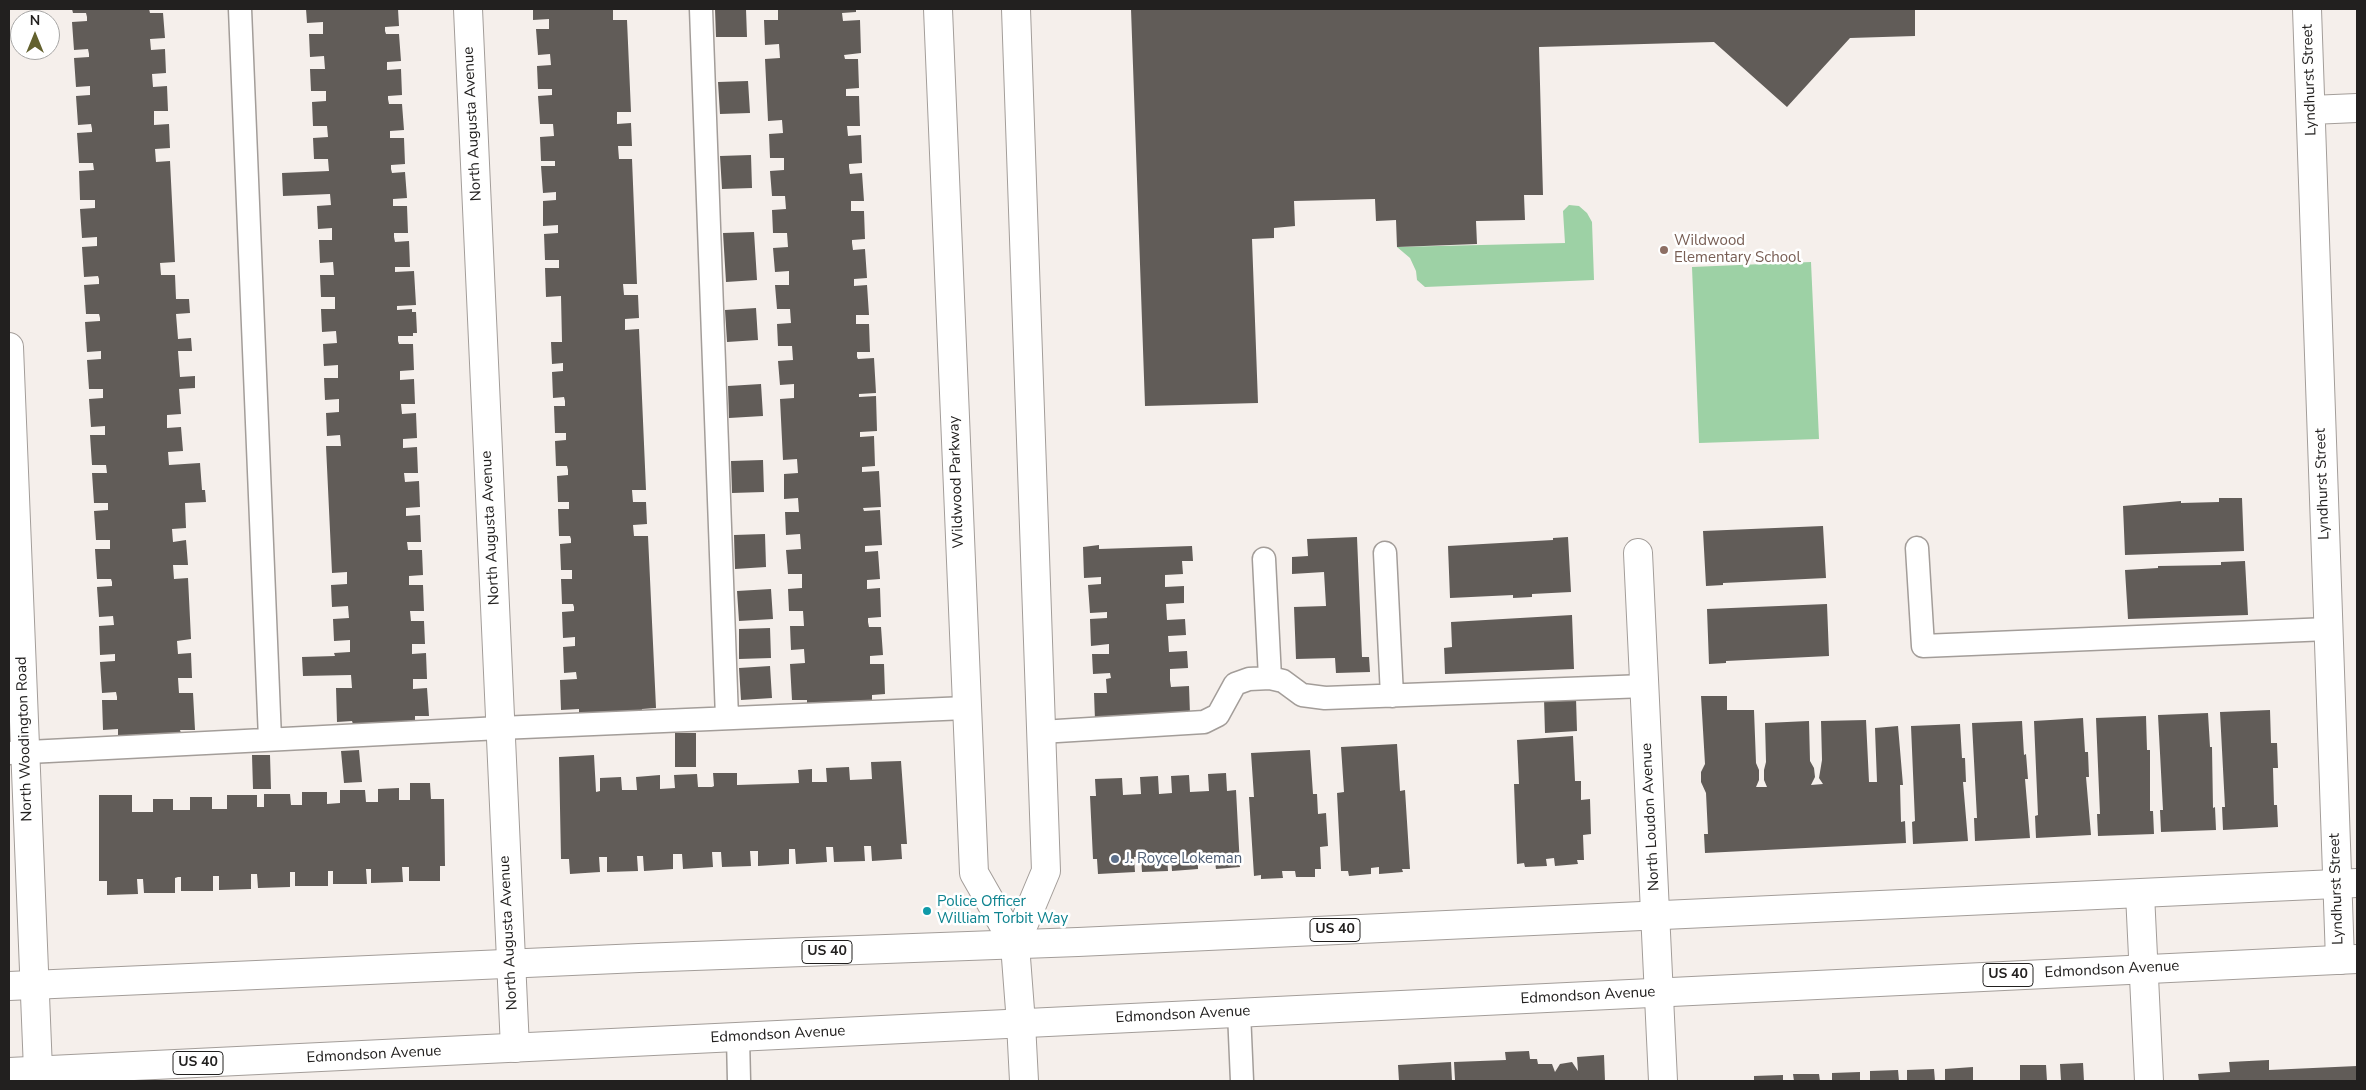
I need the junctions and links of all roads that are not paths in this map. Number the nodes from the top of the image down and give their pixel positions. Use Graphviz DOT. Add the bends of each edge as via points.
graph roads {
  1 [pos="240,9"];
  2 [pos="468,9"];
  3 [pos="701,9"];
  4 [pos="938,9"];
  5 [pos="1016,9"];
  6 [pos="2307,9"];
  7 [pos="2357,108"];
  8 [pos="2311,110"];
  9 [pos="9,347"];
  10 [pos="9,362"];
  11 [pos="1917,548"];
  12 [pos="1385,553"];
  13 [pos="1638,553"];
  14 [pos="1264,559"];
  15 [pos="2328,629"];
  16 [pos="1270,678"];
  17 [pos="1645,686"];
  18 [pos="1392,696"];
  19 [pos="966,708"];
  20 [pos="726,718"];
  21 [pos="500,728"];
  22 [pos="1041,732"];
  23 [pos="270,739"];
  24 [pos="18,752"];
  25 [pos="2347,883"];
  26 [pos="2140,894"];
  27 [pos="1655,915"];
  28 [pos="1015,944"];
  29 [pos="2349,960"];
  30 [pos="511,964"];
  31 [pos="2143,968"];
  32 [pos="22,985"];
  33 [pos="1659,993"];
  34 [pos="1239,1012"];
  35 [pos="1021,1023"];
  36 [pos="738,1037"];
  37 [pos="515,1048"];
  38 [pos="38,1070"];
  39 [pos="9,1072"];
  40 [pos="739,1081"];
  41 [pos="1024,1081"];
  42 [pos="1242,1081"];
  43 [pos="1663,1081"];
  44 [pos="2149,1081"];
  1 -- 23 [label="lane"];
  2 -- 21 [label="street, North Augusta Avenue"];
  3 -- 20 [label="lane"];
  4 -- 19 [label="street, Wildwood Parkway"];
  5 -- 22 [label="street, Wildwood Parkway"];
  6 -- 8 [label="street, Lyndhurst Street"];
  7 -- 8 [label="street"];
  8 -- 15 [label="street, Lyndhurst Street"];
  9 -- 10 [label="street, North Woodington Road"];
  10 -- 24 [label="street, North Woodington Road"];
  11 -- 15 [label="lane" via="1923,646"];
  12 -- 18 [label="lane"];
  13 -- 17 [label="street, North Loudon Avenue"];
  14 -- 16 [label="lane"];
  15 -- 25 [label="street, Lyndhurst Street"];
  16 -- 18 [label="lane" via="1284,681 1302,695 1325,698"];
  16 -- 22 [label="lane" via="1249,679 1235,684 1218,715 1204,722"];
  17 -- 18 [label="lane"];
  17 -- 27 [label="street, North Loudon Avenue"];
  19 -- 20 [label="lane"];
  19 -- 28 [label="street, Wildwood Parkway" via="974,873"];
  20 -- 21 [label="lane"];
  21 -- 23 [label="lane"];
  21 -- 30 [label="street, North Augusta Avenue"];
  22 -- 28 [label="street, Wildwood Parkway" via="1046,871"];
  23 -- 24 [label="lane"];
  24 -- 32 [label="street, North Woodington Road"];
  25 -- 26 [label="street, US 40"];
  25 -- 29 [label="street, Lyndhurst Street"];
  26 -- 27 [label="street, US 40"];
  26 -- 31 [label="street"];
  27 -- 28 [label="street, US 40"];
  27 -- 33 [label="street, North Loudon Avenue"];
  28 -- 30 [label="street, US 40"];
  28 -- 35 [label="street, Wildwood Parkway"];
  29 -- 31 [label="street, Edmondson Avenue / US 40"];
  30 -- 32 [label="street, US 40"];
  30 -- 37 [label="street, North Augusta Avenue"];
  31 -- 33 [label="street, Edmondson Avenue / US 40"];
  31 -- 44 [label="street"];
  32 -- 38 [label="street, North Woodington Road"];
  33 -- 34 [label="street, Edmondson Avenue / US 40"];
  33 -- 43 [label="street, North Loudon Avenue"];
  34 -- 35 [label="street, Edmondson Avenue / US 40"];
  34 -- 42 [label="lane"];
  35 -- 36 [label="street, Edmondson Avenue / US 40"];
  35 -- 41 [label="street, Wildwood Parkway"];
  36 -- 37 [label="street, Edmondson Avenue / US 40"];
  36 -- 40 [label="lane"];
  37 -- 38 [label="street, Edmondson Avenue / US 40"];
  38 -- 39 [label="street, Edmondson Avenue / US 40"];
}
